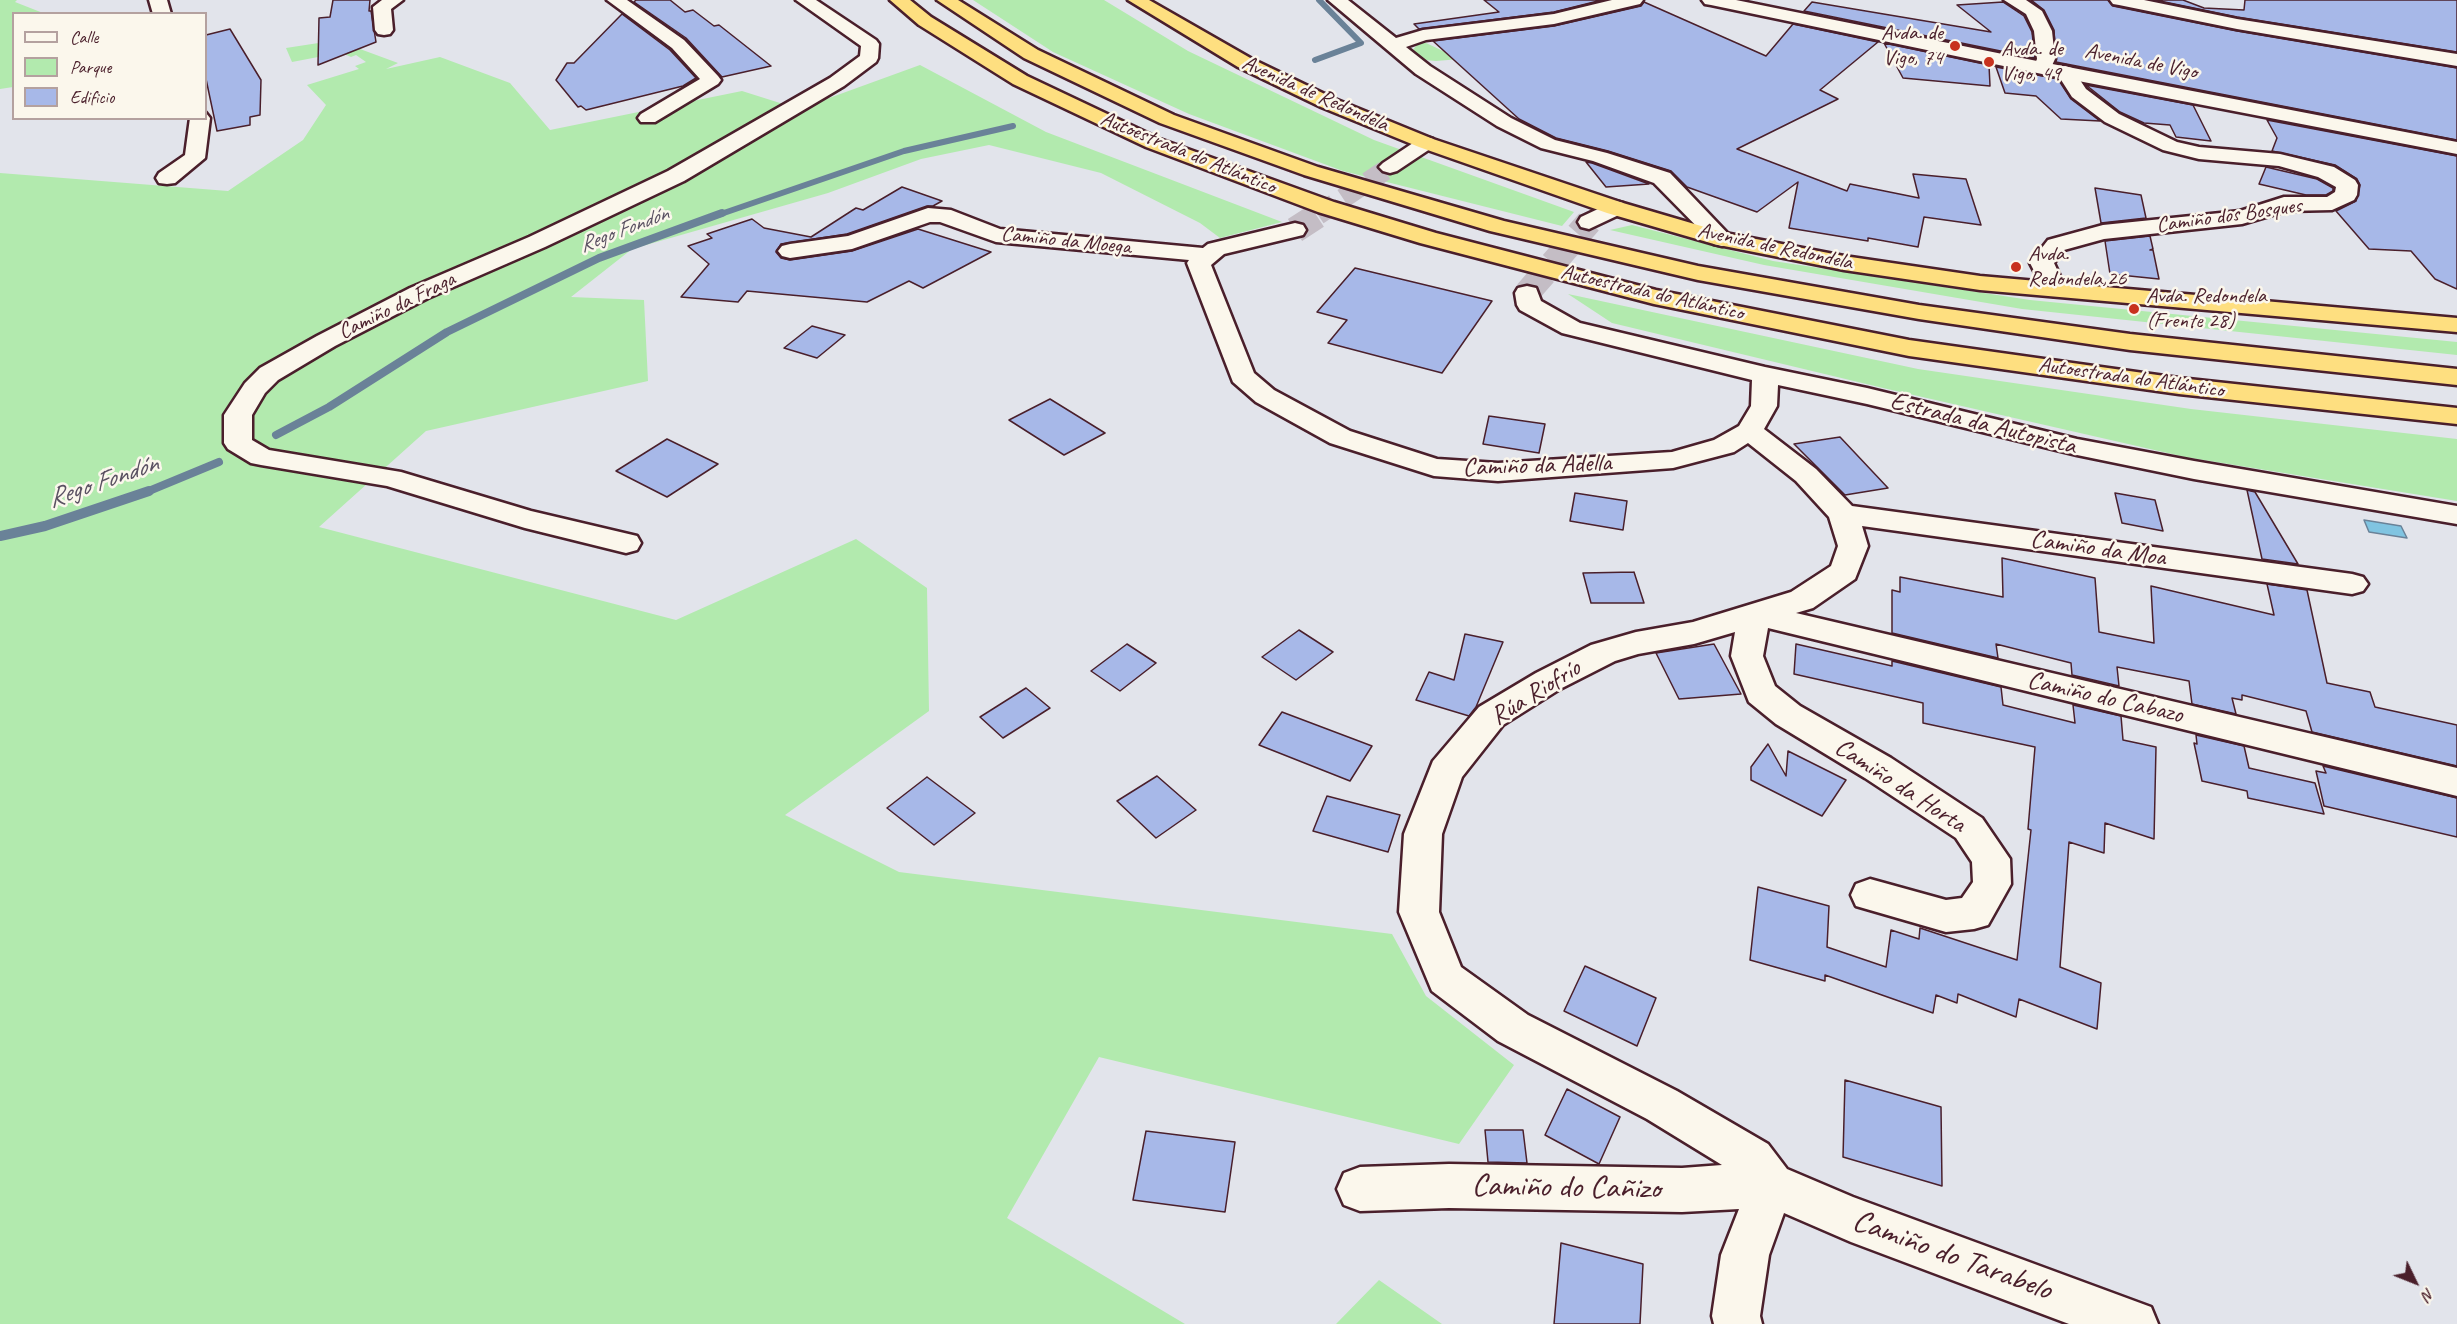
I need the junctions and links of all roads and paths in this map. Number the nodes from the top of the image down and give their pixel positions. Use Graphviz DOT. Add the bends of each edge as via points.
graph roads {
  1 [pos="394,0"];
  2 [pos="616,0"];
  3 [pos="804,0"];
  4 [pos="899,0"];
  5 [pos="946,0"];
  6 [pos="1137,0"];
  7 [pos="1337,0"];
  8 [pos="1634,0"];
  9 [pos="1711,0"];
  10 [pos="2013,0"];
  11 [pos="2119,0"];
  12 [pos="384,30"];
  13 [pos="1393,45"];
  14 [pos="2449,58"];
  15 [pos="2042,68"];
  16 [pos="2065,72"];
  17 [pos="2457,77"];
  18 [pos="648,118"];
  19 [pos="200,120"];
  20 [pos="1426,142"];
  21 [pos="2457,148"];
  22 [pos="1390,167"];
  23 [pos="167,178"];
  24 [pos="1615,208"];
  25 [pos="1589,222"];
  26 [pos="1295,230"];
  27 [pos="1722,239"];
  28 [pos="790,251"];
  29 [pos="1207,255"];
  30 [pos="2054,289"];
  31 [pos="1527,293"];
  32 [pos="2457,325"];
  33 [pos="1765,375"];
  34 [pos="2457,377"];
  35 [pos="2457,416"];
  36 [pos="1749,431"];
  37 [pos="1844,514"];
  38 [pos="2457,515"];
  39 [pos="626,543"];
  40 [pos="2352,585"];
  41 [pos="1754,614"];
  42 [pos="2457,782"];
  43 [pos="1870,895"];
  44 [pos="1771,1185"];
  45 [pos="1360,1189"];
  46 [pos="1738,1324"];
  47 [pos="2134,1324"];
  1 -- 12 [label="street" via="382,7"];
  2 -- 18 [label="street" via="678,44 711,80"];
  3 -- 39 [label="street, Camiño da Fraga" via="870,44 869,57 837,82 676,176 419,293 326,341 268,374 238,415 238,442 261,457 390,478 525,519"];
  4 -- 35 [label="highway, Autoestrada do Atlántico" via="925,21 1020,80 1152,143 1326,207 1428,238 1654,297 1909,348 2179,386"];
  5 -- 34 [label="highway, Autoestrada do Atlántico" via="1031,54 1167,119 1311,171 1498,226 1698,273 1919,312 2130,342"];
  6 -- 20 [label="highway, Avenida de Redondela" via="1245,63 1328,103"];
  7 -- 13 [label="street"];
  8 -- 13 [label="street" via="1554,19 1423,35"];
  9 -- 15 [label="street, Avenida de Vigo"];
  10 -- 15 [label="street" via="2033,11 2043,31 2046,59"];
  11 -- 14 [label="street" via="2257,28"];
  13 -- 27 [label="street" via="1422,70 1504,122 1548,144 1662,178"];
  14 -- 17 [label="street"];
  15 -- 16 [label="street, Avenida de Vigo"];
  16 -- 21 [label="street, Avenida de Vigo"];
  16 -- 30 [label="street, Camiño dos Bosques" via="2079,93 2112,117 2170,146 2199,153 2280,160 2326,172 2346,185 2346,195 2331,203 2284,204 2242,217 2103,232 2056,245 2042,263"];
  19 -- 23 [label="street" via="195,158"];
  20 -- 22 [label="street"];
  20 -- 24 [label="highway, Avenida de Redondela"];
  24 -- 25 [label="street"];
  24 -- 27 [label="highway, Avenida de Redondela"];
  26 -- 29 [label="street" via="1216,249"];
  27 -- 30 [label="highway, Avenida de Redondela" via="1844,263 1980,283"];
  28 -- 29 [label="street, Camiño da Moega" via="852,242 928,215 943,215 996,236"];
  29 -- 36 [label="street, Camiño da Adella" via="1199,263 1242,376 1265,396 1340,437 1434,467 1498,472 1673,460 1724,446"];
  30 -- 32 [label="highway, Avenida de Redondela"];
  31 -- 33 [label="street, Estrada da Autopista" via="1529,304 1572,328"];
  33 -- 36 [label="street" via="1764,406"];
  33 -- 38 [label="street, Estrada da Autopista" via="2112,454"];
  36 -- 37 [label="street, Rúa Riofrío" via="1806,475"];
  37 -- 40 [label="street, Camiño da Moa"];
  37 -- 41 [label="street, Rúa Riofrío" via="1853,546 1844,572 1802,600"];
  41 -- 42 [label="street, Camiño do Cabazo"];
  41 -- 43 [label="street, Camiño da Horta" via="1747,656 1761,693 1788,715 1969,828 1991,859 1992,884 1974,913 1946,916"];
  41 -- 44 [label="street, Rúa Riofrío" via="1694,633 1603,653 1491,716 1442,781 1423,834 1419,912 1446,979 1513,1028 1662,1105 1752,1159"];
  44 -- 45 [label="street, Camiño do Cañizo" via="1683,1190 1449,1186"];
  44 -- 46 [label="street" via="1745,1255"];
  44 -- 47 [label="street, Camiño do Tarabelo" via="1851,1219"];
}
